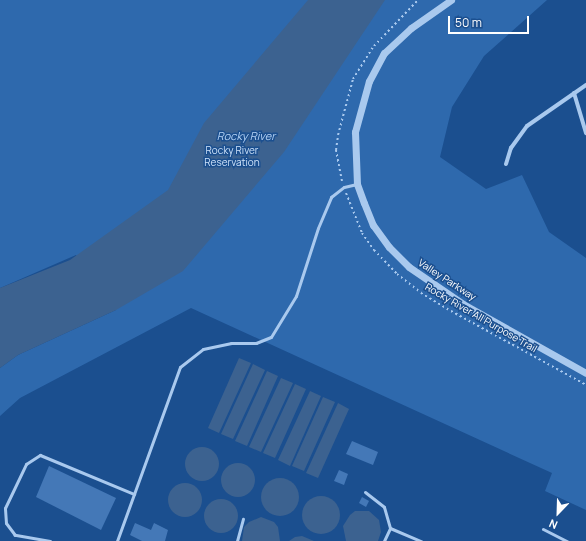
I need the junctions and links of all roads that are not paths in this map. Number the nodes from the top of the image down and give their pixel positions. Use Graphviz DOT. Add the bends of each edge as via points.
graph roads {
  1 [pos="451,0"];
  2 [pos="586,85"];
  3 [pos="574,93"];
  4 [pos="586,133"];
  5 [pos="506,164"];
  6 [pos="357,184"];
  7 [pos="586,373"];
  8 [pos="365,492"];
  9 [pos="134,494"];
  10 [pos="243,519"];
  11 [pos="390,528"];
  12 [pos="543,529"];
  13 [pos="50,541"];
  14 [pos="117,541"];
  15 [pos="237,541"];
  16 [pos="384,541"];
  17 [pos="421,541"];
  18 [pos="567,541"];
  1 -- 6 [label="street, Valley Parkway" via="411,28 384,53 369,81 355,132"];
  2 -- 3 [label="street"];
  3 -- 4 [label="street"];
  3 -- 5 [label="street" via="528,126 511,148"];
  6 -- 7 [label="street, Valley Parkway" via="373,225 389,247 409,267 463,304"];
  6 -- 9 [label="lane" via="344,187 331,197 296,296 271,337 256,343 203,349 180,367"];
  8 -- 11 [label="lane" via="375,497 384,507"];
  9 -- 13 [label="lane" via="40,455 26,464 5,508 6,523 15,535"];
  9 -- 14 [label="lane"];
  10 -- 15 [label="lane"];
  11 -- 16 [label="lane"];
  11 -- 17 [label="lane"];
  12 -- 18 [label="lane"];
}
